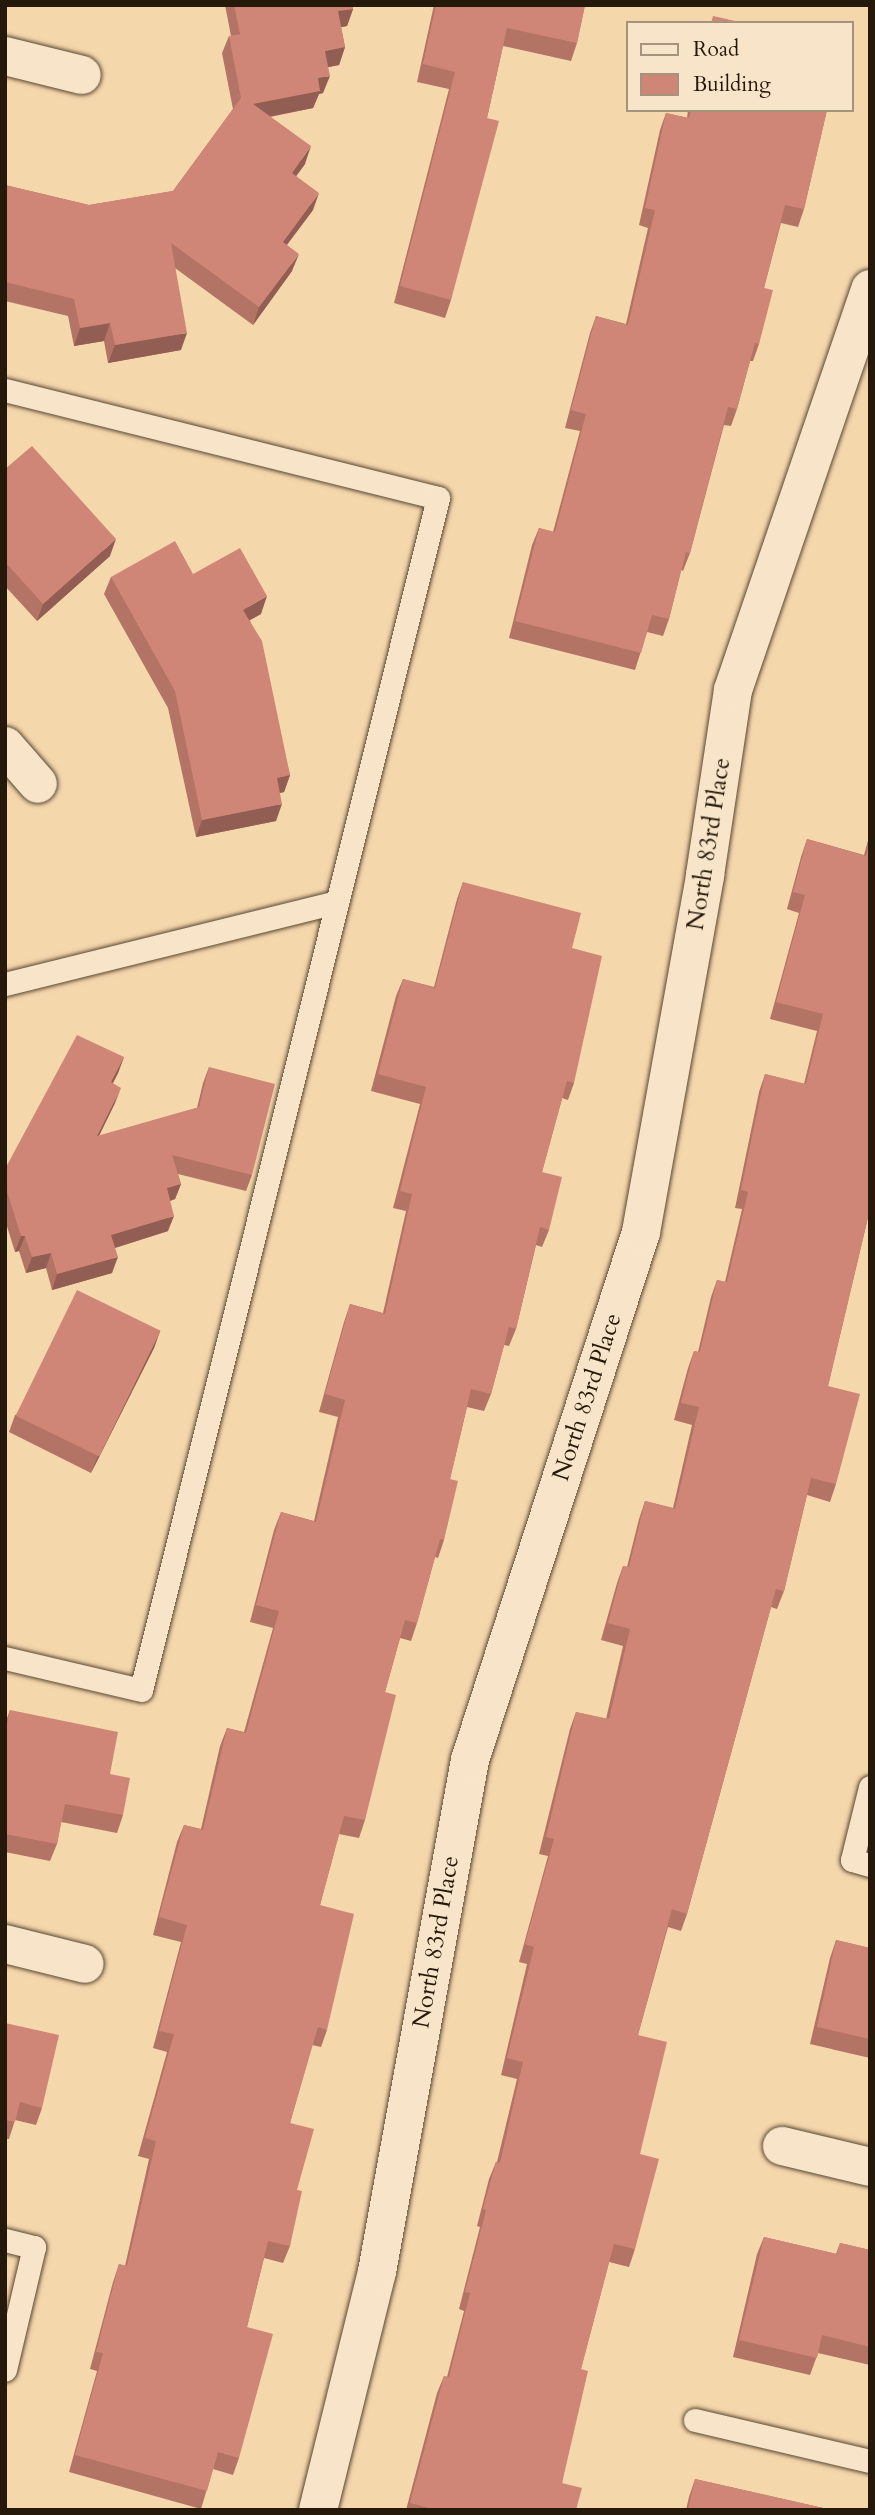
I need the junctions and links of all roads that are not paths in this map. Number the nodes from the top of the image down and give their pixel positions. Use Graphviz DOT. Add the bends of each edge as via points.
graph roads {
  1 [pos="5,56"];
  2 [pos="82,75"];
  3 [pos="870,289"];
  4 [pos="5,390"];
  5 [pos="5,746"];
  6 [pos="38,783"];
  7 [pos="337,902"];
  8 [pos="5,984"];
  9 [pos="5,1658"];
  10 [pos="870,1787"];
  11 [pos="870,1865"];
  12 [pos="5,1944"];
  13 [pos="85,1964"];
  14 [pos="782,2146"];
  15 [pos="870,2167"];
  16 [pos="5,2240"];
  17 [pos="5,2370"];
  18 [pos="695,2420"];
  19 [pos="870,2461"];
  20 [pos="318,2510"];
  1 -- 2 [label="street"];
  3 -- 20 [label="street, North 83rd Place" via="733,690 705,876 641,1232 470,1760 377,2272"];
  4 -- 7 [label="lane" via="438,498"];
  5 -- 6 [label="street"];
  7 -- 8 [label="lane"];
  7 -- 9 [label="lane" via="141,1690"];
  10 -- 11 [label="lane" via="852,1860"];
  12 -- 13 [label="street"];
  14 -- 15 [label="street"];
  16 -- 17 [label="lane" via="34,2247"];
  18 -- 19 [label="lane"];
}
